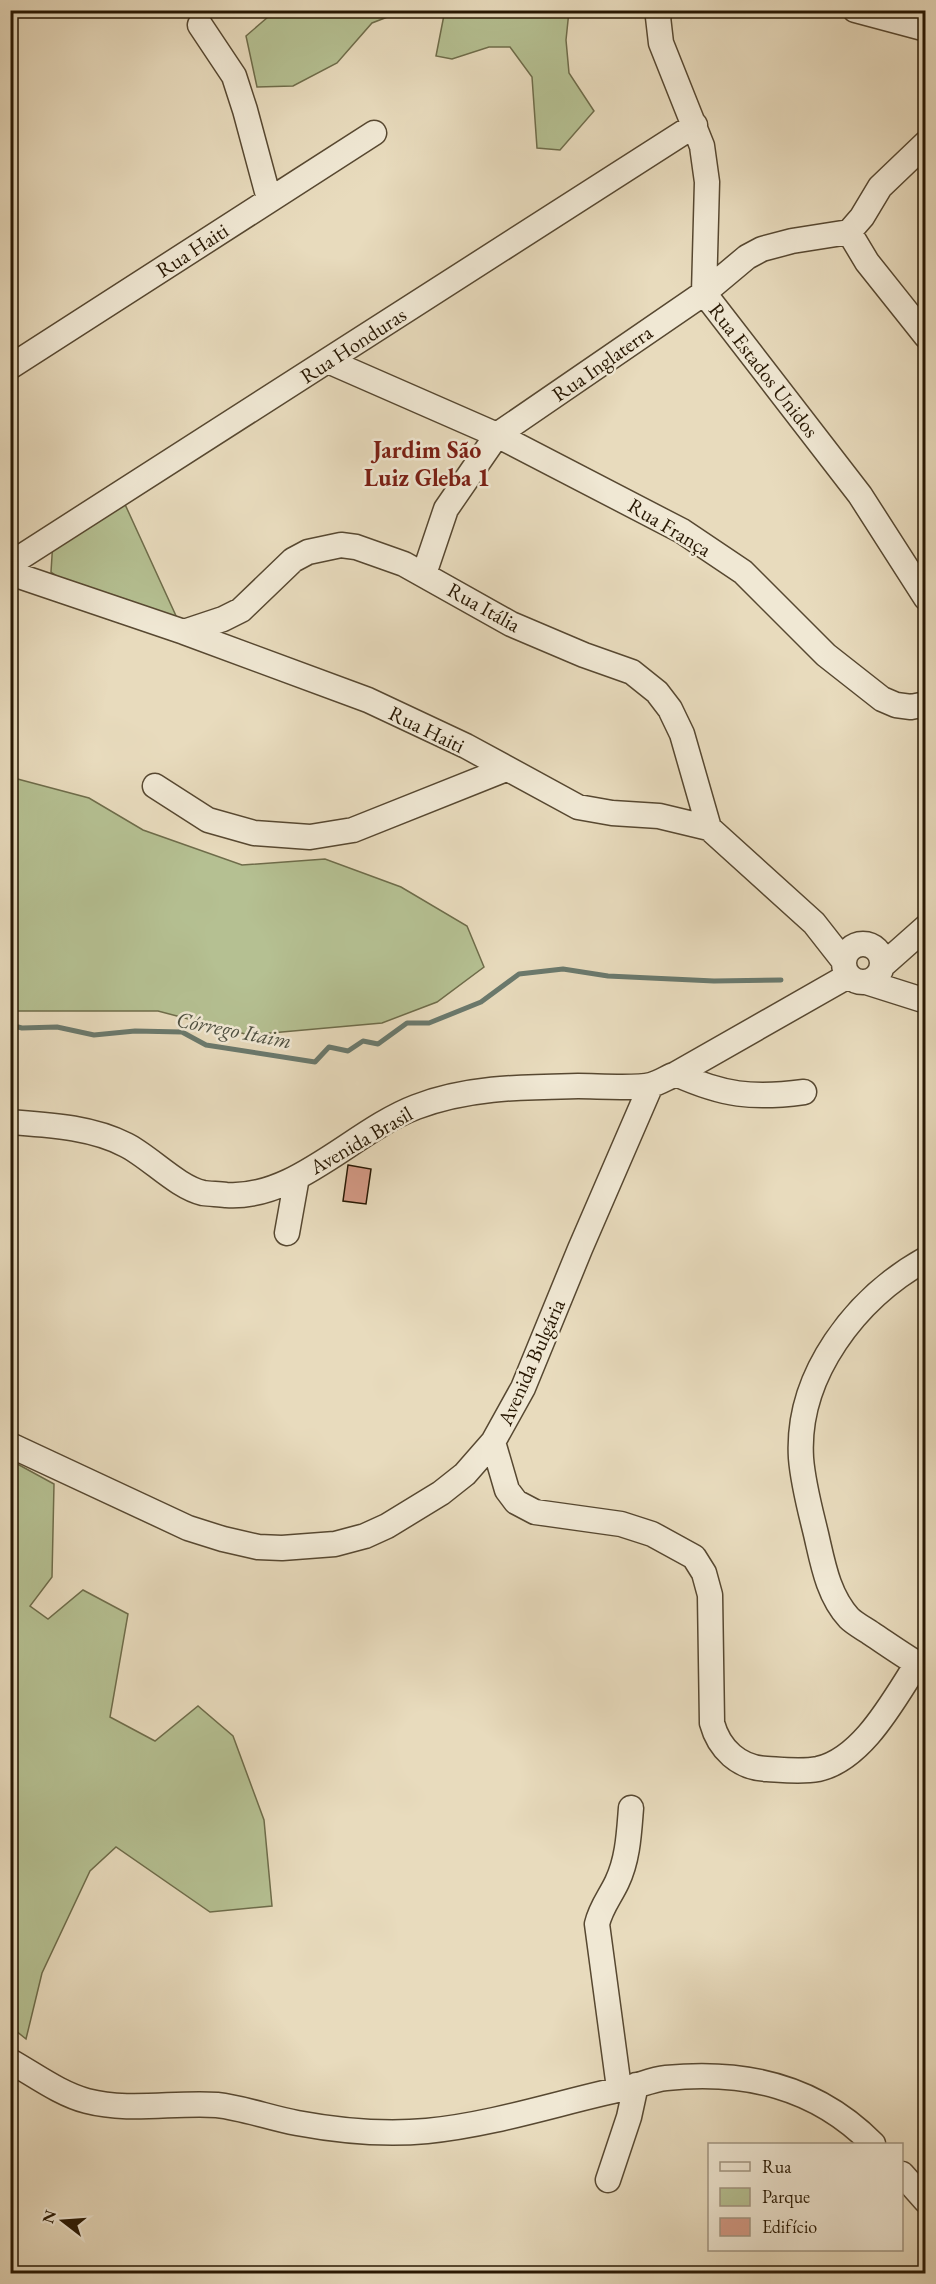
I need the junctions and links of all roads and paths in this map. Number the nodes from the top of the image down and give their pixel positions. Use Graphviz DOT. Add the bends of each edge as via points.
graph roads {
  1 [pos="661,10"];
  2 [pos="855,10"];
  3 [pos="200,25"];
  4 [pos="926,29"];
  5 [pos="695,125"];
  6 [pos="374,133"];
  7 [pos="926,143"];
  8 [pos="269,200"];
  9 [pos="849,232"];
  10 [pos="704,293"];
  11 [pos="926,336"];
  12 [pos="365,337"];
  13 [pos="328,361"];
  14 [pos="10,367"];
  15 [pos="385,384"];
  16 [pos="497,435"];
  17 [pos="10,564"];
  18 [pos="10,573"];
  19 [pos="424,574"];
  20 [pos="926,598"];
  21 [pos="184,633"];
  22 [pos="926,704"];
  23 [pos="506,769"];
  24 [pos="155,786"];
  25 [pos="709,828"];
  26 [pos="925,927"];
  27 [pos="863,962"];
  28 [pos="926,1001"];
  29 [pos="676,1074"];
  30 [pos="651,1085"];
  31 [pos="804,1092"];
  32 [pos="10,1122"];
  33 [pos="297,1177"];
  34 [pos="287,1233"];
  35 [pos="926,1259"];
  36 [pos="493,1442"];
  37 [pos="10,1445"];
  38 [pos="921,1666"];
  39 [pos="631,1808"];
  40 [pos="10,2061"];
  41 [pos="627,2087"];
  42 [pos="871,2143"];
  43 [pos="903,2175"];
  44 [pos="608,2180"];
  45 [pos="926,2201"];
  1 -- 5 [label="street, Rua Estados Unidos" via="661,43"];
  2 -- 4 [label="street"];
  3 -- 8 [label="street" via="234,76"];
  5 -- 10 [label="street, Rua Estados Unidos" via="707,182"];
  5 -- 12 [label="street, Rua Honduras"];
  6 -- 8 [label="street, Rua Haiti"];
  7 -- 9 [label="street" via="880,187"];
  8 -- 14 [label="street, Rua Haiti"];
  9 -- 10 [label="street, Rua Inglaterra" via="762,249"];
  9 -- 11 [label="street" via="867,262"];
  10 -- 16 [label="street, Rua Inglaterra"];
  10 -- 20 [label="street, Rua Estados Unidos" via="860,495"];
  12 -- 13 [label="street, Rua Honduras"];
  12 -- 15 [label="street" via="370,360"];
  13 -- 15 [label="street, Rua França"];
  13 -- 17 [label="street, Rua Honduras"];
  15 -- 16 [label="street, Rua França"];
  16 -- 19 [label="street, Rua Inglaterra" via="446,509"];
  16 -- 22 [label="street, Rua França" via="682,531 743,572 826,655 882,699 896,705"];
  18 -- 21 [label="street, Rua Haiti"];
  19 -- 21 [label="street, Rua Itália" via="356,547 325,547 293,560 241,610"];
  19 -- 25 [label="street, Rua Itália" via="511,624 632,672 657,692 682,734"];
  21 -- 23 [label="street, Rua Haiti" via="368,700"];
  23 -- 24 [label="street" via="353,830 310,837 254,833 208,820"];
  23 -- 25 [label="street, Rua Haiti" via="578,807 659,816"];
  25 -- 27 [label="street, Rua Haiti"];
  26 -- 27 [label="street, Avenida Brasil"];
  27 -- 28 [label="street"];
  27 -- 29 [label="street, Avenida Brasil"];
  29 -- 30 [label="street, Avenida Brasil"];
  29 -- 31 [label="street" via="734,1094"];
  30 -- 33 [label="street, Avenida Brasil" via="514,1087 450,1096 379,1125"];
  30 -- 36 [label="street, Avenida Bulgária" via="523,1388"];
  32 -- 33 [label="street, Avenida Brasil" via="106,1136 201,1192 252,1195"];
  33 -- 34 [label="street"];
  35 -- 38 [label="street" via="904,1271 839,1335 808,1396 801,1457 805,1492 835,1599 851,1620"];
  36 -- 37 [label="street, Avenida Bulgária" via="465,1474 387,1526 335,1544 282,1548 258,1547 188,1528"];
  36 -- 38 [label="street" via="507,1490 516,1502 535,1512 621,1524 652,1534 694,1557 704,1573 710,1595 712,1723 716,1739 745,1765 793,1770 817,1769 834,1763 856,1747 880,1721"];
  39 -- 41 [label="street" via="627,1852 597,1924"];
  40 -- 41 [label="street" via="48,2084 104,2105 192,2103 331,2129 394,2133 465,2125"];
  41 -- 42 [label="street" via="664,2078 732,2076 753,2080 799,2092 822,2104"];
  41 -- 44 [label="street" via="626,2127"];
  43 -- 45 [label="street"];
}
